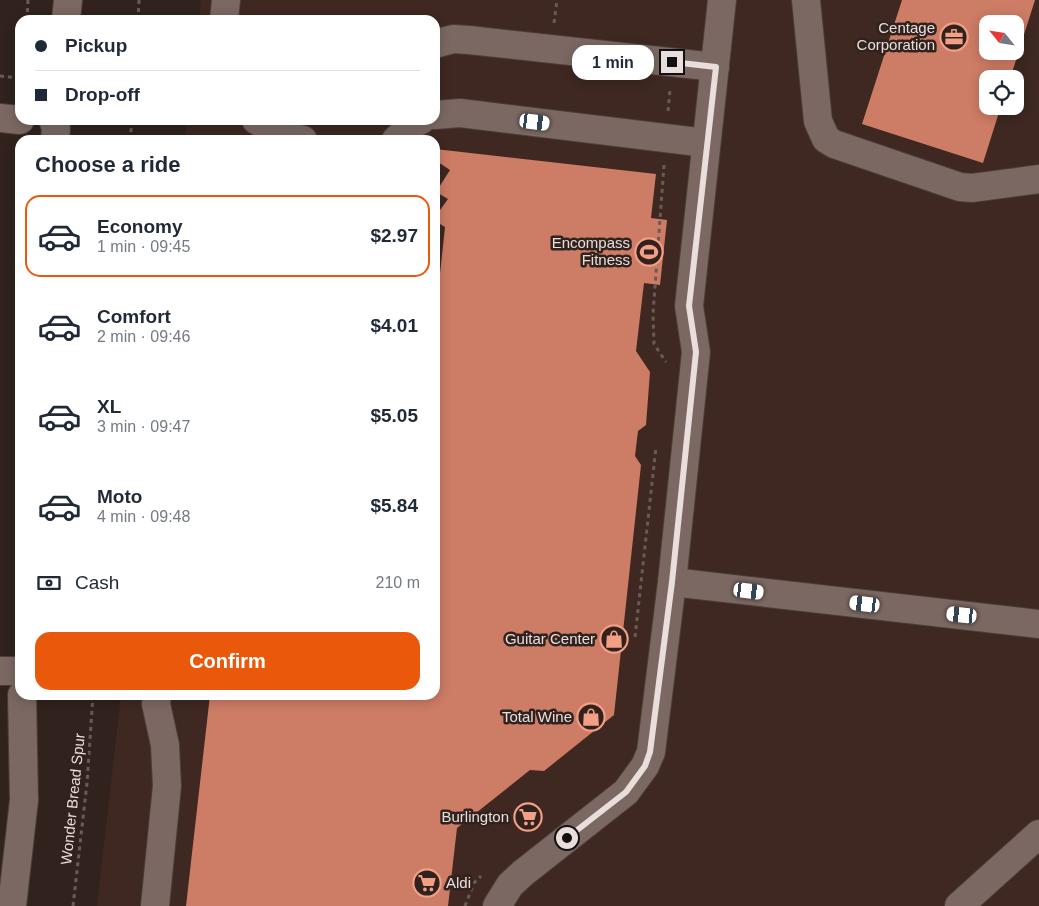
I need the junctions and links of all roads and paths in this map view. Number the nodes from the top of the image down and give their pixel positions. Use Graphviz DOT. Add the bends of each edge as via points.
graph roads {
  1 [pos="28,0"];
  2 [pos="68,0"];
  3 [pos="139,0"];
  4 [pos="226,0"];
  5 [pos="722,0"];
  6 [pos="806,0"];
  7 [pos="27,15"];
  8 [pos="66,15"];
  9 [pos="138,15"];
  10 [pos="224,15"];
  11 [pos="440,43"];
  12 [pos="716,67"];
  13 [pos="0,76"];
  14 [pos="15,78"];
  15 [pos="440,115"];
  16 [pos="0,118"];
  17 [pos="15,119"];
  18 [pos="264,125"];
  19 [pos="412,125"];
  20 [pos="286,135"];
  21 [pos="401,135"];
  22 [pos="706,143"];
  23 [pos="664,168"];
  24 [pos="1039,179"];
  25 [pos="667,363"];
  26 [pos="657,438"];
  27 [pos="672,582"];
  28 [pos="1039,624"];
  29 [pos="634,642"];
  30 [pos="0,671"];
  31 [pos="15,671"];
  32 [pos="22,700"];
  33 [pos="92,700"];
  34 [pos="156,700"];
  35 [pos="1039,834"];
  36 [pos="487,870"];
  37 [pos="12,906"];
  38 [pos="73,906"];
  39 [pos="155,906"];
  40 [pos="466,906"];
  41 [pos="498,906"];
  42 [pos="959,906"];
  1 -- 7 [label="path"];
  2 -- 8 [label="lane"];
  3 -- 9 [label="path"];
  4 -- 10 [label="lane"];
  5 -- 12 [label="lane"];
  6 -- 24 [label="lane" via="818,121 826,139 960,188"];
  11 -- 12 [label="lane" via="469,40"];
  12 -- 22 [label="lane"];
  13 -- 14 [label="path"];
  15 -- 22 [label="lane" via="460,113"];
  16 -- 17 [label="lane"];
  18 -- 20 [label="lane"];
  19 -- 21 [label="lane"];
  22 -- 27 [label="lane" via="689,306 696,352"];
  23 -- 25 [label="path" via="653,314 654,344"];
  26 -- 29 [label="path"];
  27 -- 28 [label="lane"];
  27 -- 41 [label="lane" via="652,744 645,766 626,792 510,885"];
  30 -- 31 [label="lane"];
  32 -- 37 [label="lane" via="24,800"];
  33 -- 38 [label="path, Wonder Bread Spur" via="87,783"];
  34 -- 39 [label="lane" via="168,786"];
  35 -- 42 [label="lane"];
  36 -- 40 [label="path" via="474,883"];
}
